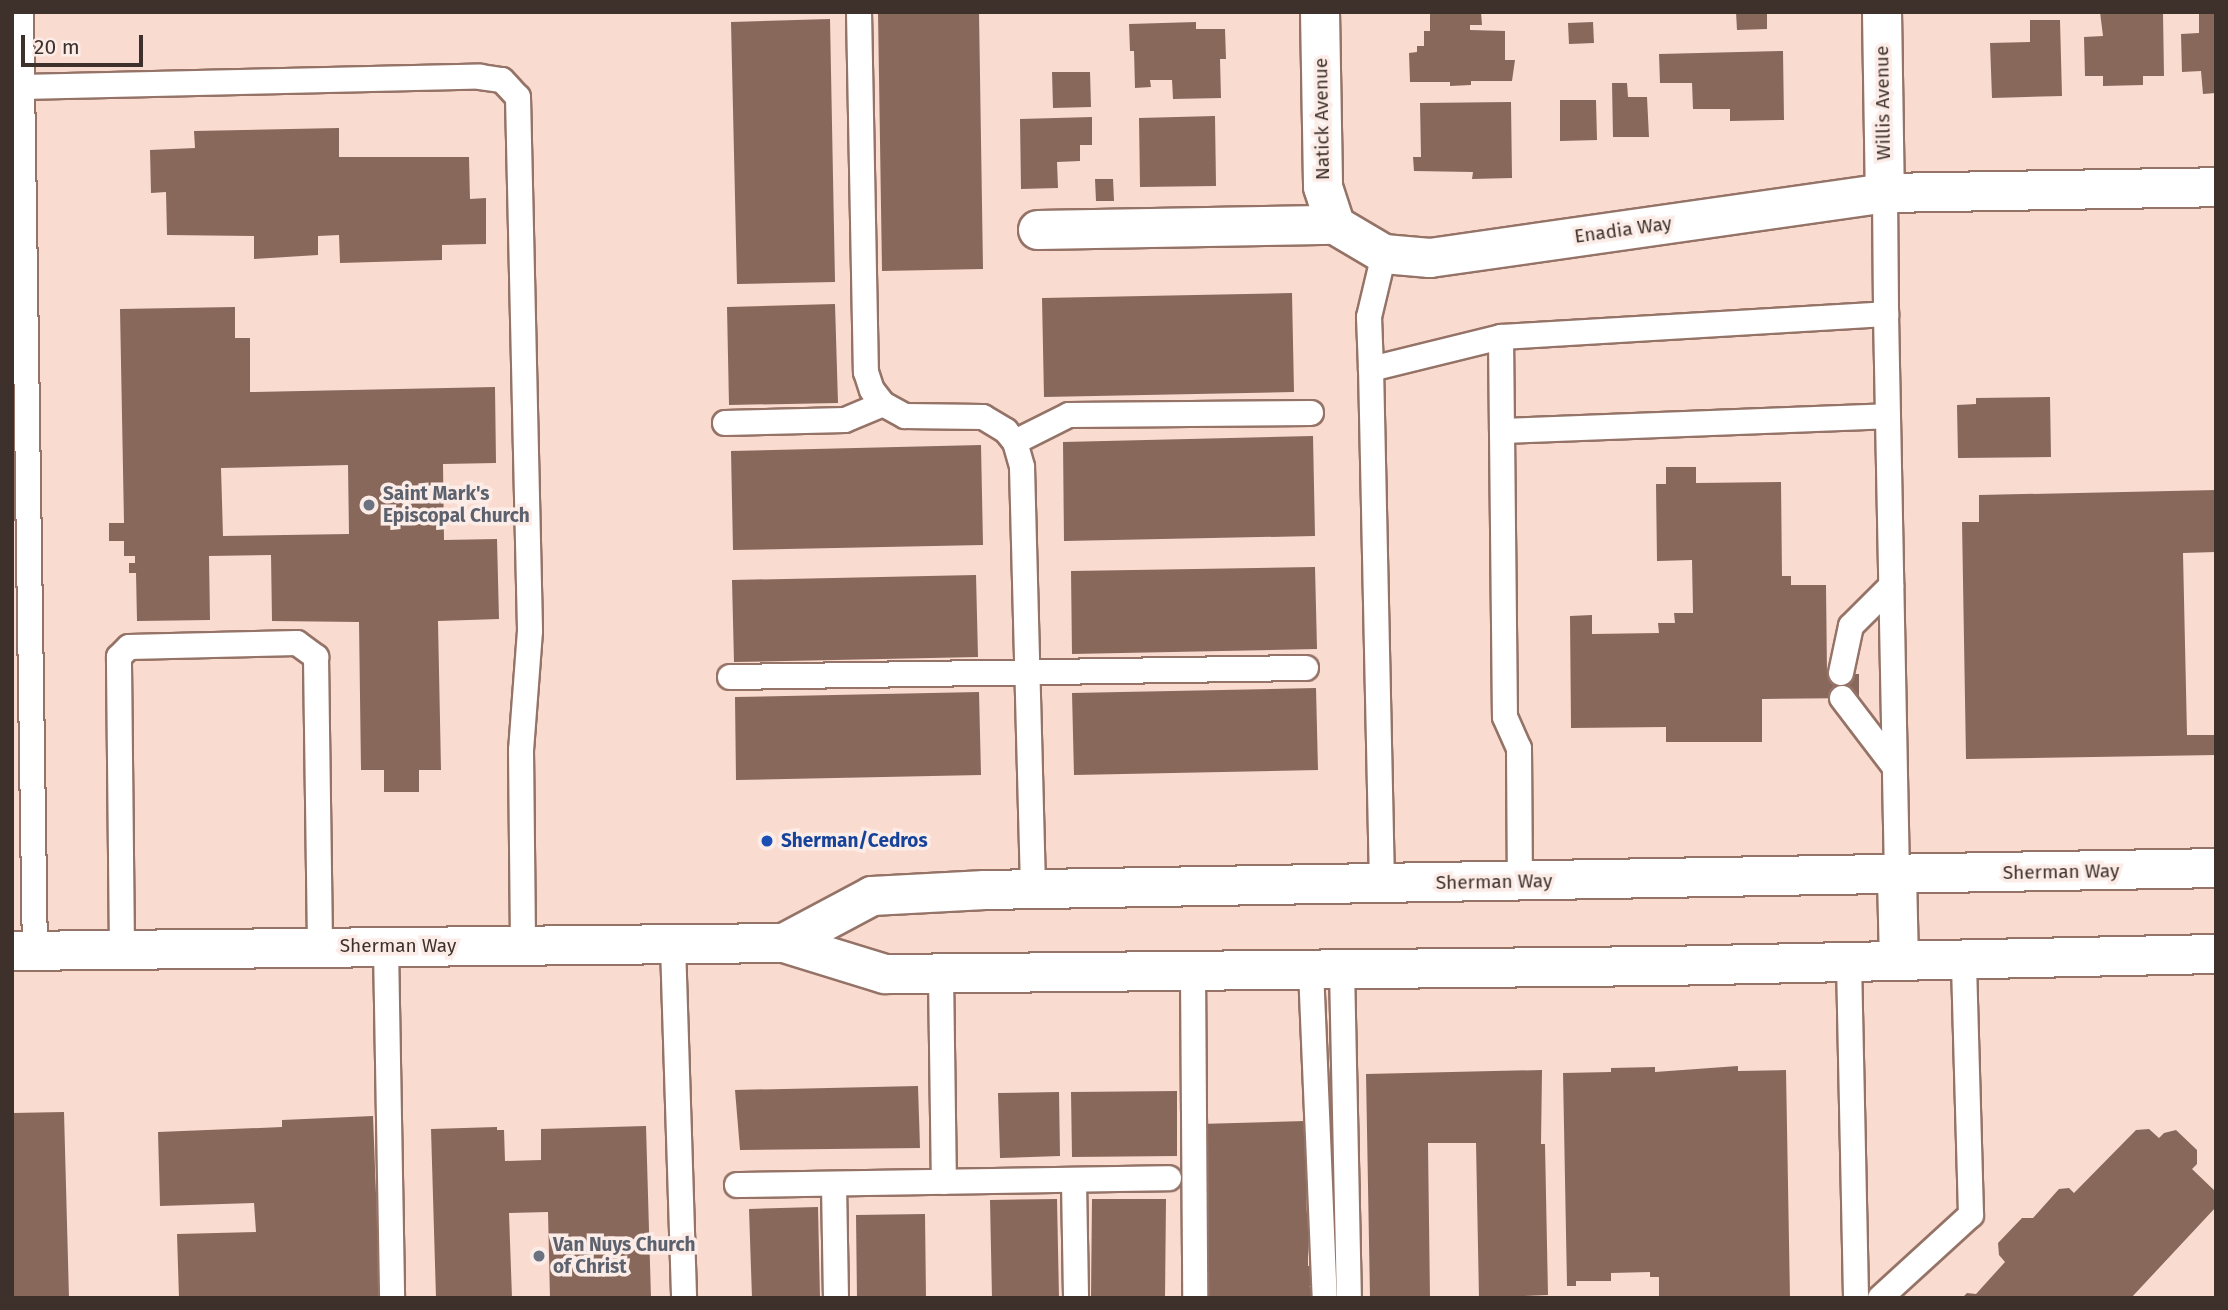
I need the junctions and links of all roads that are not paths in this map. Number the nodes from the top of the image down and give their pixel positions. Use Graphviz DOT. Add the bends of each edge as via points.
graph roads {
  1 [pos="21,12"];
  2 [pos="859,12"];
  3 [pos="1320,12"];
  4 [pos="1882,12"];
  5 [pos="22,87"];
  6 [pos="18,169"];
  7 [pos="2216,187"];
  8 [pos="1885,193"];
  9 [pos="1335,225"];
  10 [pos="1038,230"];
  11 [pos="1384,254"];
  12 [pos="1886,314"];
  13 [pos="1501,337"];
  14 [pos="1371,369"];
  15 [pos="883,404"];
  16 [pos="1311,413"];
  17 [pos="1888,416"];
  18 [pos="724,423"];
  19 [pos="1502,431"];
  20 [pos="1015,442"];
  21 [pos="1891,586"];
  22 [pos="1306,668"];
  23 [pos="1028,673"];
  24 [pos="1841,673"];
  25 [pos="730,677"];
  26 [pos="1842,698"];
  27 [pos="1893,765"];
  28 [pos="2216,868"];
  29 [pos="1897,875"];
  30 [pos="1520,881"];
  31 [pos="1382,884"];
  32 [pos="1033,890"];
  33 [pos="784,943"];
  34 [pos="523,945"];
  35 [pos="673,945"];
  36 [pos="320,946"];
  37 [pos="386,947"];
  38 [pos="122,950"];
  39 [pos="24,951"];
  40 [pos="2216,954"];
  41 [pos="1964,959"];
  42 [pos="1899,961"];
  43 [pos="1849,962"];
  44 [pos="1327,969"];
  45 [pos="1192,971"];
  46 [pos="941,974"];
  47 [pos="1169,1178"];
  48 [pos="1074,1181"];
  49 [pos="944,1182"];
  50 [pos="834,1184"];
  51 [pos="737,1185"];
  52 [pos="391,1298"];
  53 [pos="684,1298"];
  54 [pos="836,1298"];
  55 [pos="1076,1298"];
  56 [pos="1195,1298"];
  57 [pos="1325,1298"];
  58 [pos="1349,1298"];
  59 [pos="1856,1298"];
  60 [pos="1880,1298"];
  1 -- 5 [label="lane"];
  2 -- 15 [label="lane" via="866,372"];
  3 -- 9 [label="main road, Natick Avenue" via="1323,187"];
  4 -- 8 [label="main road, Willis Avenue"];
  5 -- 6 [label="lane"];
  5 -- 34 [label="lane" via="480,77 502,80 518,97 530,631 521,750"];
  6 -- 39 [label="lane"];
  7 -- 8 [label="main road, Enadia Way"];
  8 -- 11 [label="main road, Enadia Way" via="1430,258"];
  8 -- 12 [label="lane"];
  9 -- 10 [label="main road"];
  9 -- 11 [label="main road, Enadia Way"];
  11 -- 14 [label="lane" via="1369,317"];
  12 -- 13 [label="lane"];
  12 -- 17 [label="lane"];
  13 -- 14 [label="lane"];
  13 -- 19 [label="lane"];
  14 -- 31 [label="lane"];
  15 -- 18 [label="lane" via="845,420"];
  15 -- 20 [label="lane" via="905,416 983,417"];
  16 -- 20 [label="lane" via="1069,415"];
  17 -- 19 [label="lane"];
  17 -- 21 [label="lane"];
  19 -- 30 [label="lane" via="1506,717 1519,748"];
  20 -- 23 [label="lane" via="1023,467"];
  21 -- 24 [label="lane" via="1851,626"];
  21 -- 27 [label="lane"];
  22 -- 23 [label="lane"];
  23 -- 25 [label="lane"];
  23 -- 32 [label="lane"];
  26 -- 27 [label="lane"];
  27 -- 29 [label="lane"];
  28 -- 29 [label="main road, Sherman Way"];
  29 -- 30 [label="main road, Sherman Way"];
  29 -- 42 [label="main road"];
  30 -- 31 [label="main road, Sherman Way"];
  31 -- 32 [label="main road, Sherman Way"];
  32 -- 33 [label="main road, Sherman Way" via="872,896"];
  33 -- 35 [label="main road, Sherman Way"];
  33 -- 46 [label="main road, Sherman Way" via="885,974"];
  34 -- 35 [label="main road, Sherman Way"];
  34 -- 37 [label="main road, Sherman Way"];
  35 -- 53 [label="lane"];
  36 -- 37 [label="main road, Sherman Way"];
  36 -- 38 [label="main road, Sherman Way"];
  36 -- 38 [label="lane" via="316,657 297,643 129,647 119,657"];
  37 -- 52 [label="lane"];
  38 -- 39 [label="main road, Sherman Way"];
  40 -- 41 [label="main road, Sherman Way"];
  41 -- 42 [label="main road, Sherman Way"];
  41 -- 60 [label="lane" via="1971,1215"];
  42 -- 43 [label="main road, Sherman Way"];
  43 -- 44 [label="main road, Sherman Way"];
  43 -- 59 [label="lane"];
  44 -- 45 [label="main road, Sherman Way"];
  44 -- 57 [label="lane"];
  44 -- 58 [label="lane"];
  45 -- 46 [label="main road, Sherman Way"];
  45 -- 56 [label="lane"];
  46 -- 49 [label="lane"];
  47 -- 48 [label="lane"];
  48 -- 49 [label="lane"];
  48 -- 55 [label="lane"];
  49 -- 50 [label="lane"];
  50 -- 51 [label="lane"];
  50 -- 54 [label="lane"];
}
